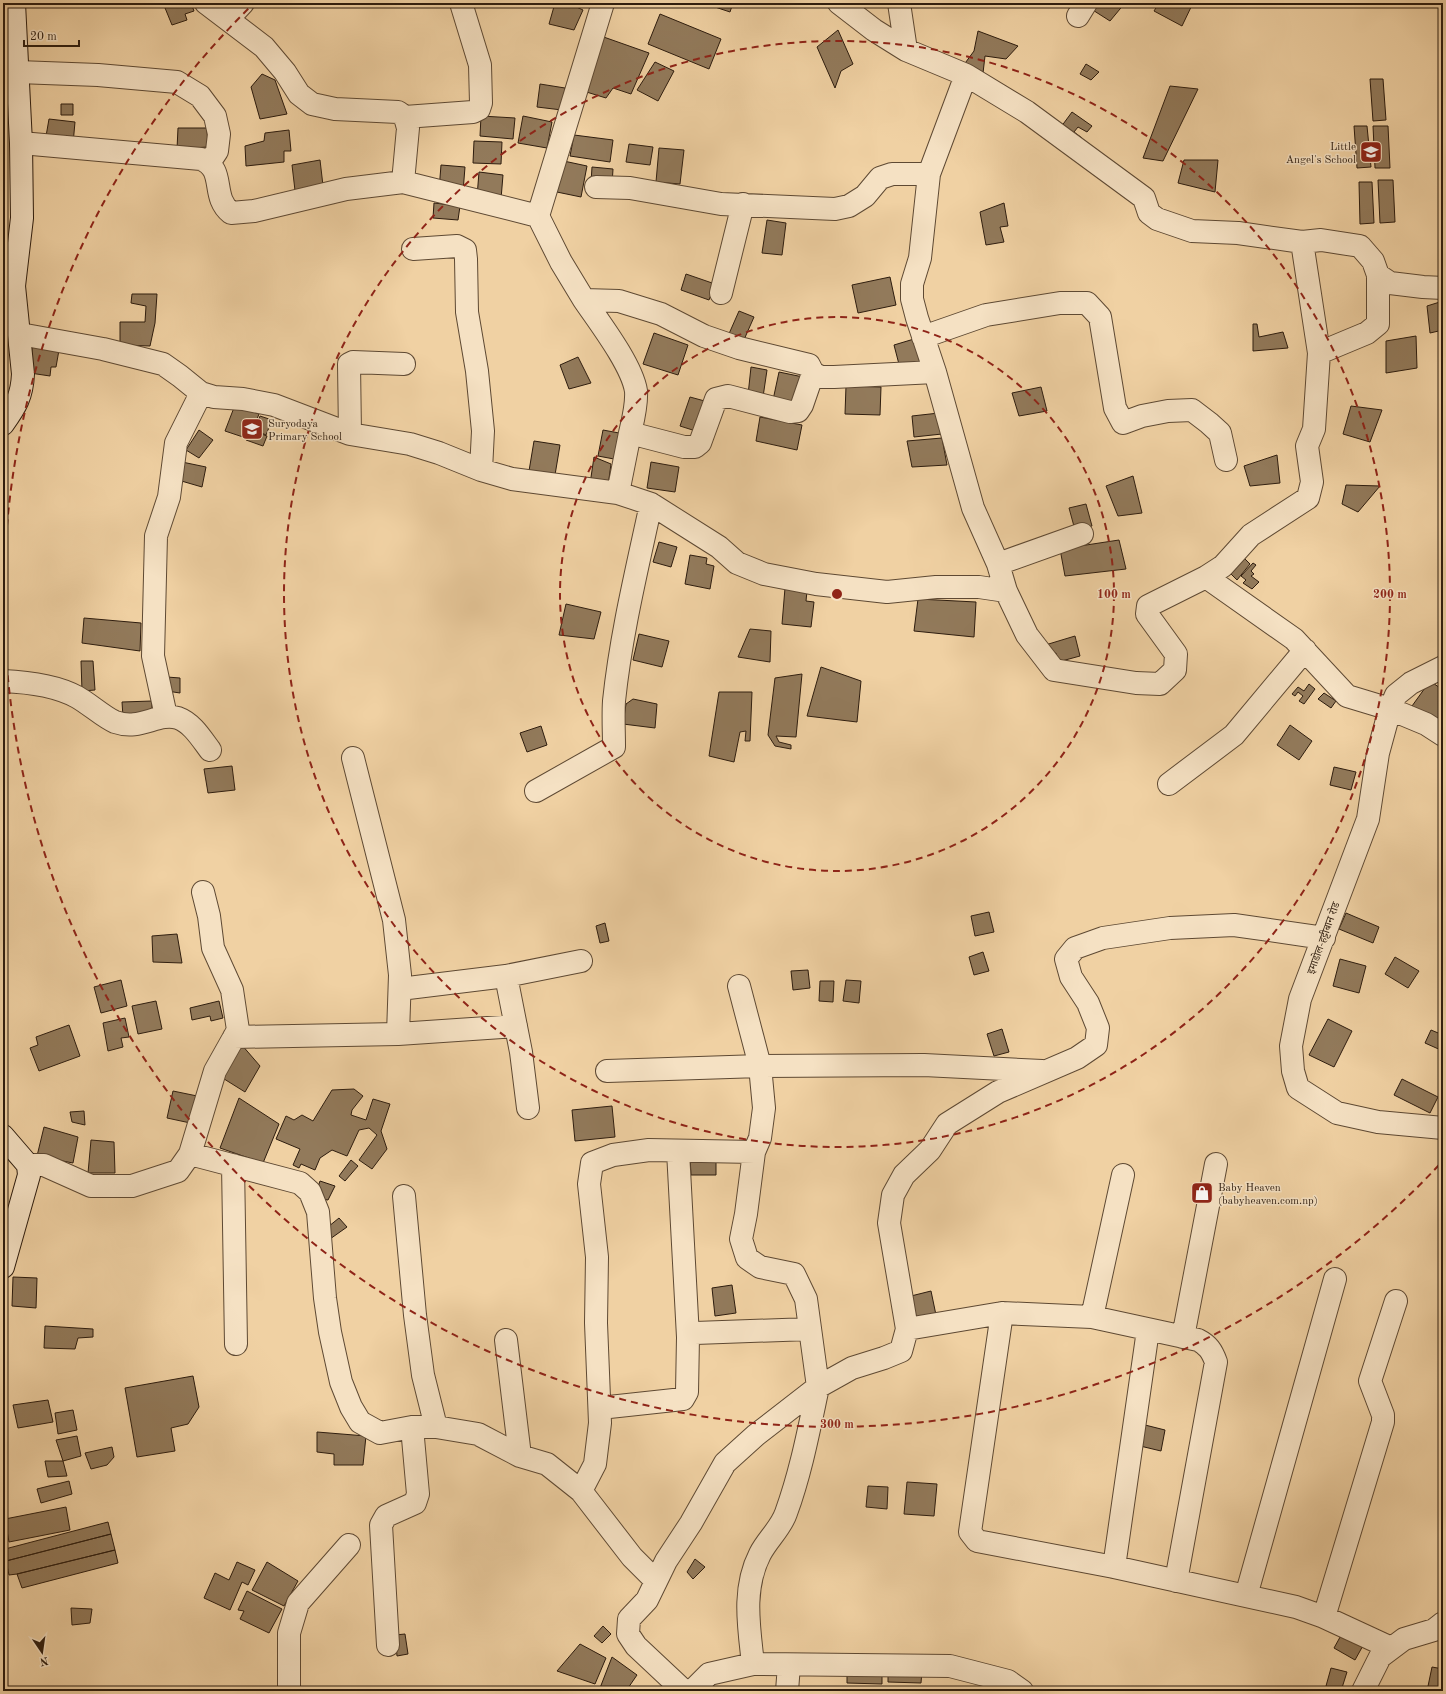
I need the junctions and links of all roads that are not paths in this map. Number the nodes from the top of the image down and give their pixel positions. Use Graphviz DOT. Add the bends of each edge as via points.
graph roads {
  1 [pos="14,3"];
  2 [pos="206,3"];
  3 [pos="243,3"];
  4 [pos="461,3"];
  5 [pos="603,3"];
  6 [pos="839,3"];
  7 [pos="899,3"];
  8 [pos="228,19"];
  9 [pos="906,50"];
  10 [pos="18,72"];
  11 [pos="966,75"];
  12 [pos="405,117"];
  13 [pos="21,143"];
  14 [pos="209,162"];
  15 [pos="929,174"];
  16 [pos="403,182"];
  17 [pos="596,188"];
  18 [pos="744,204"];
  19 [pos="538,216"];
  20 [pos="1302,242"];
  21 [pos="413,249"];
  22 [pos="1378,275"];
  23 [pos="8,286"];
  24 [pos="1443,288"];
  25 [pos="721,292"];
  26 [pos="584,300"];
  27 [pos="20,334"];
  28 [pos="923,336"];
  29 [pos="1319,353"];
  30 [pos="404,364"];
  31 [pos="935,372"];
  32 [pos="813,373"];
  33 [pos="200,393"];
  34 [pos="3,424"];
  35 [pos="630,433"];
  36 [pos="350,434"];
  37 [pos="1226,460"];
  38 [pos="481,470"];
  39 [pos="618,493"];
  40 [pos="651,504"];
  41 [pos="1082,534"];
  42 [pos="998,564"];
  43 [pos="1206,577"];
  44 [pos="1006,591"];
  45 [pos="1305,650"];
  46 [pos="1443,667"];
  47 [pos="3,681"];
  48 [pos="1390,709"];
  49 [pos="166,716"];
  50 [pos="1443,735"];
  51 [pos="210,750"];
  52 [pos="353,758"];
  53 [pos="1169,784"];
  54 [pos="536,791"];
  55 [pos="203,892"];
  56 [pos="1324,938"];
  57 [pos="581,961"];
  58 [pos="506,976"];
  59 [pos="739,986"];
  60 [pos="400,989"];
  61 [pos="516,1026"];
  62 [pos="398,1034"];
  63 [pos="234,1038"];
  64 [pos="760,1066"];
  65 [pos="607,1070"];
  66 [pos="1047,1071"];
  67 [pos="528,1108"];
  68 [pos="1443,1128"];
  69 [pos="3,1136"];
  70 [pos="678,1151"];
  71 [pos="754,1152"];
  72 [pos="190,1154"];
  73 [pos="1216,1164"];
  74 [pos="28,1165"];
  75 [pos="233,1165"];
  76 [pos="1123,1175"];
  77 [pos="404,1196"];
  78 [pos="3,1267"];
  79 [pos="1335,1279"];
  80 [pos="1396,1301"];
  81 [pos="1002,1312"];
  82 [pos="1092,1317"];
  83 [pos="810,1329"];
  84 [pos="906,1329"];
  85 [pos="1148,1330"];
  86 [pos="688,1336"];
  87 [pos="1183,1337"];
  88 [pos="506,1340"];
  89 [pos="236,1344"];
  90 [pos="818,1387"];
  91 [pos="600,1408"];
  92 [pos="412,1427"];
  93 [pos="436,1427"];
  94 [pos="520,1456"];
  95 [pos="581,1491"];
  96 [pos="349,1545"];
  97 [pos="1114,1567"];
  98 [pos="656,1581"];
  99 [pos="1176,1581"];
  100 [pos="1246,1596"];
  101 [pos="1324,1617"];
  102 [pos="1440,1632"];
  103 [pos="388,1645"];
  104 [pos="1391,1648"];
  105 [pos="753,1664"];
  106 [pos="789,1664"];
  107 [pos="289,1691"];
  108 [pos="684,1691"];
  109 [pos="692,1691"];
  110 [pos="787,1691"];
  111 [pos="1022,1691"];
  112 [pos="1364,1691"];
  1 -- 10 [label="street"];
  2 -- 8 [label="street"];
  3 -- 8 [label="street"];
  4 -- 12 [label="street" via="480,65 479,109 473,112"];
  5 -- 19 [label="street"];
  6 -- 9 [label="street" via="874,30"];
  7 -- 9 [label="street"];
  8 -- 12 [label="street" via="264,47 299,94 312,104 335,109 398,112"];
  9 -- 11 [label="street"];
  10 -- 13 [label="street"];
  10 -- 14 [label="street" via="98,74 177,82 200,96 215,116 219,134 217,151"];
  11 -- 15 [label="street"];
  11 -- 20 [label="street" via="1027,112 1144,198 1149,213 1157,219 1192,231 1238,233"];
  12 -- 16 [label="street" via="408,128"];
  13 -- 14 [label="street" via="202,159"];
  13 -- 23 [label="street" via="22,218"];
  14 -- 16 [label="street" via="215,169 221,201 231,212 254,211 346,189"];
  15 -- 18 [label="street" via="892,174 880,178 865,196 849,206 835,209"];
  15 -- 28 [label="street" via="920,258 912,284 912,299"];
  16 -- 19 [label="street"];
  17 -- 18 [label="street" via="630,188 721,204"];
  18 -- 25 [label="street"];
  19 -- 26 [label="street"];
  20 -- 22 [label="street" via="1321,240 1360,246 1373,261"];
  20 -- 29 [label="street"];
  21 -- 38 [label="street" via="457,246 465,250 467,312 477,371 483,431"];
  22 -- 24 [label="street" via="1390,283"];
  22 -- 29 [label="street" via="1378,324 1367,333"];
  23 -- 27 [label="street"];
  26 -- 32 [label="street" via="619,301 661,314 704,336 739,348 809,365"];
  26 -- 35 [label="street" via="625,362 636,390 635,413"];
  27 -- 33 [label="street" via="103,349 163,364"];
  27 -- 34 [label="street" via="23,388 17,404"];
  28 -- 31 [label="street"];
  28 -- 37 [label="street" via="986,315 1060,303 1087,303 1100,317 1116,408 1123,423 1168,411 1192,410 1220,433"];
  29 -- 43 [label="street" via="1314,429 1307,446 1312,482 1308,498 1251,535 1222,566"];
  30 -- 36 [label="street" via="349,364"];
  31 -- 32 [label="street" via="834,377 821,377"];
  31 -- 42 [label="street" via="973,508"];
  32 -- 35 [label="street" via="798,411 790,412 728,396 716,399 700,443 695,447 684,447"];
  33 -- 36 [label="street" via="274,405"];
  33 -- 49 [label="street" via="176,443 169,497 156,536 153,656"];
  35 -- 39 [label="street"];
  36 -- 38 [label="street" via="410,444"];
  38 -- 39 [label="street" via="512,479"];
  39 -- 40 [label="street"];
  40 -- 44 [label="street" via="719,547 737,563 764,574 816,584 887,592 936,587 979,587"];
  40 -- 54 [label="street" via="621,649 614,703 614,747"];
  41 -- 42 [label="street"];
  42 -- 44 [label="street"];
  43 -- 44 [label="street" via="1148,606 1147,614 1176,654 1175,670 1160,684 1136,683 1054,670 1027,636"];
  43 -- 45 [label="street" via="1294,639"];
  45 -- 48 [label="street" via="1347,696"];
  45 -- 53 [label="street" via="1234,735"];
  46 -- 48 [label="street, इमाडोल-हट्टीबान रोड" via="1411,683 1396,695"];
  47 -- 49 [label="street" via="55,688 75,696 115,722 132,725"];
  48 -- 50 [label="street" via="1426,724"];
  48 -- 56 [label="street, इमाडोल-हट्टीबान रोड" via="1378,753 1368,819"];
  49 -- 51 [label="street" via="178,718 192,726"];
  52 -- 60 [label="street" via="394,920"];
  55 -- 63 [label="street" via="213,948 232,990 238,1030"];
  56 -- 66 [label="street" via="1234,924 1170,928 1103,938 1074,948 1066,959 1071,977 1088,1004 1098,1028 1096,1045 1077,1058"];
  56 -- 68 [label="street, इमाडोल-हट्टीबान रोड" via="1300,999 1291,1046 1293,1071 1298,1088 1337,1113 1378,1122"];
  57 -- 58 [label="street"];
  58 -- 60 [label="street"];
  58 -- 61 [label="street"];
  59 -- 64 [label="street"];
  60 -- 62 [label="street"];
  61 -- 62 [label="street"];
  61 -- 67 [label="street"];
  62 -- 63 [label="street"];
  63 -- 72 [label="street" via="215,1071"];
  64 -- 65 [label="street"];
  64 -- 66 [label="street" via="924,1065"];
  64 -- 71 [label="street" via="764,1108 760,1138"];
  66 -- 84 [label="street" via="998,1092 947,1124 930,1150 904,1175 893,1195 889,1223"];
  69 -- 74 [label="street"];
  70 -- 71 [label="street"];
  70 -- 86 [label="street"];
  70 -- 91 [label="street" via="649,1150 613,1155 592,1163 589,1184 597,1257 596,1323"];
  71 -- 83 [label="street" via="741,1239 747,1258 760,1267 794,1274 806,1299"];
  72 -- 74 [label="street" via="178,1171 132,1186 91,1186 44,1165"];
  72 -- 75 [label="street"];
  73 -- 87 [label="street"];
  74 -- 78 [label="street" via="27,1188"];
  75 -- 89 [label="street"];
  75 -- 92 [label="street" via="300,1183 310,1192 318,1212 330,1332 341,1382 351,1407 360,1422 380,1433"];
  76 -- 82 [label="street"];
  77 -- 93 [label="street" via="423,1375"];
  79 -- 100 [label="street"];
  80 -- 101 [label="street" via="1370,1381 1383,1415 1383,1422"];
  81 -- 82 [label="street"];
  81 -- 84 [label="street"];
  81 -- 97 [label="street" via="970,1532 977,1541"];
  82 -- 85 [label="street"];
  83 -- 86 [label="street" via="695,1333"];
  83 -- 90 [label="street"];
  84 -- 90 [label="street" via="901,1351 852,1368"];
  85 -- 87 [label="street"];
  85 -- 97 [label="street"];
  86 -- 91 [label="street" via="687,1392 683,1399"];
  87 -- 99 [label="street" via="1205,1343 1216,1362"];
  88 -- 94 [label="street"];
  90 -- 98 [label="street" via="724,1463 692,1523 666,1561"];
  90 -- 105 [label="street" via="797,1480 785,1515 760,1554 748,1588 748,1624"];
  91 -- 95 [label="street" via="595,1464"];
  92 -- 93 [label="street"];
  92 -- 103 [label="street" via="418,1494 415,1503 386,1516 381,1525"];
  93 -- 94 [label="street" via="478,1434"];
  94 -- 95 [label="street" via="547,1464"];
  95 -- 98 [label="street" via="632,1557"];
  96 -- 107 [label="street" via="298,1603 289,1633"];
  97 -- 99 [label="street"];
  98 -- 108 [label="street" via="647,1600 629,1619 628,1634 636,1646"];
  99 -- 100 [label="street"];
  100 -- 101 [label="street" via="1296,1607"];
  101 -- 104 [label="street"];
  102 -- 104 [label="street" via="1404,1639"];
  104 -- 112 [label="street" via="1380,1657"];
  105 -- 106 [label="street"];
  105 -- 109 [label="street" via="709,1674"];
  106 -- 110 [label="street"];
  106 -- 111 [label="street" via="950,1666 1008,1680"];
}
